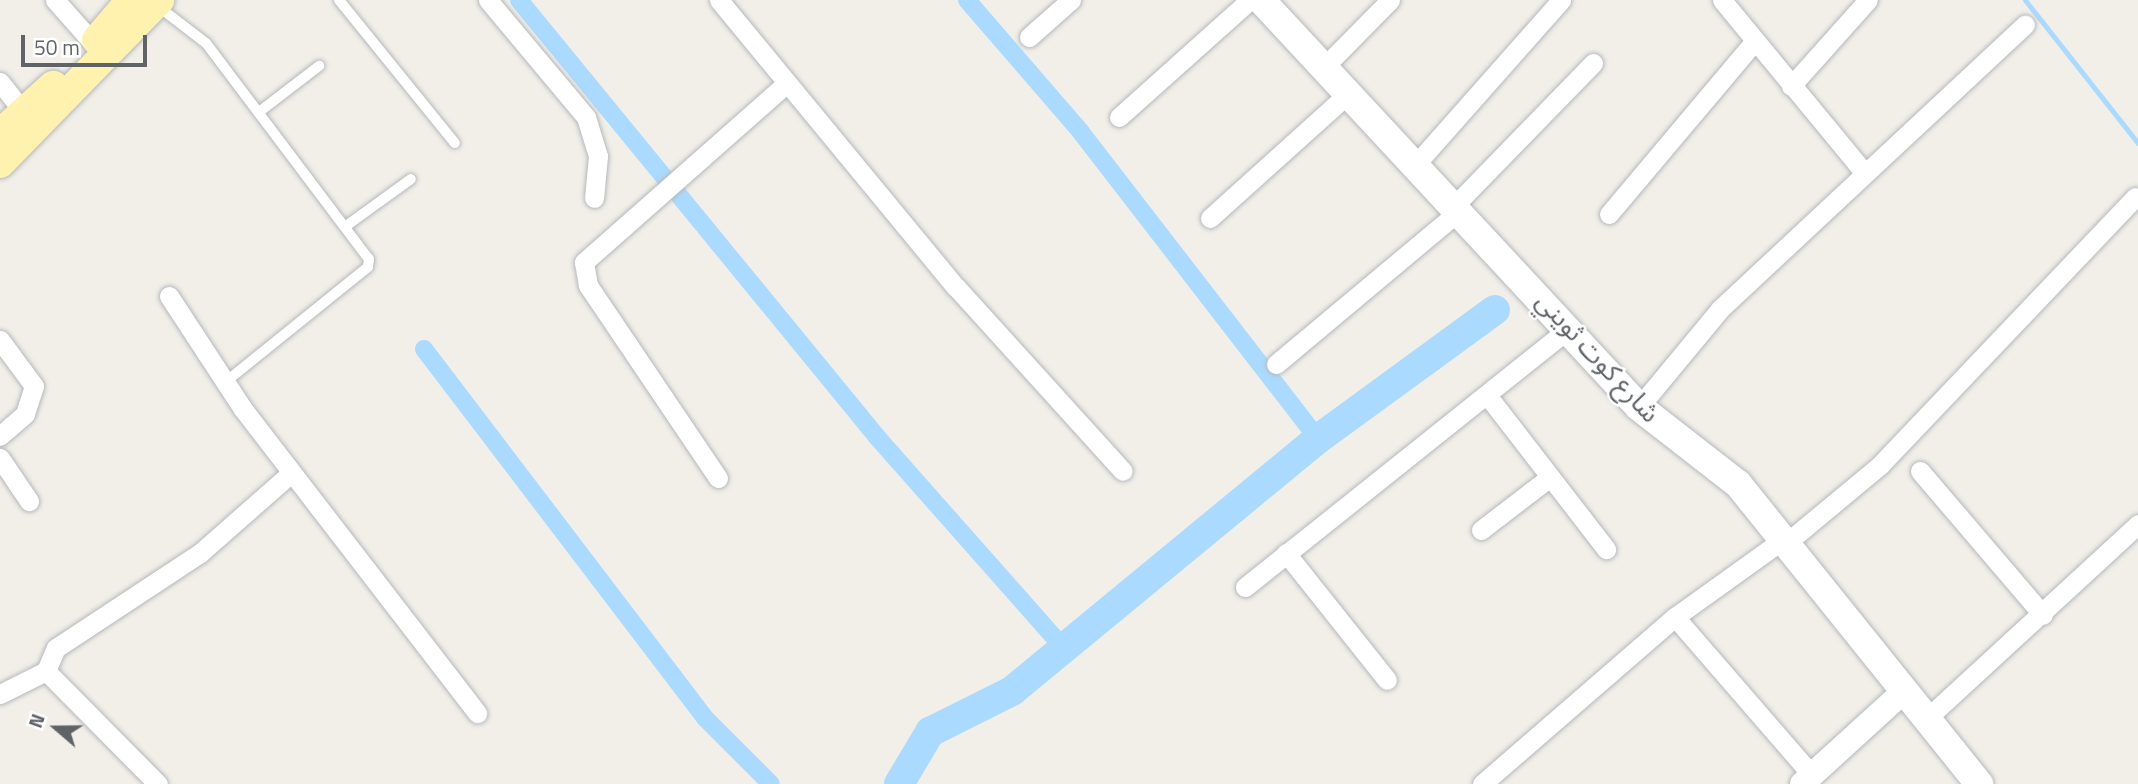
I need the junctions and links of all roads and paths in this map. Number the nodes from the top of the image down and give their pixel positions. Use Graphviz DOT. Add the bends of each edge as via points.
graph roads {
  1 [pos="55,0"];
  2 [pos="339,0"];
  3 [pos="488,0"];
  4 [pos="719,0"];
  5 [pos="1071,0"];
  6 [pos="1250,0"];
  7 [pos="1261,0"];
  8 [pos="1390,0"];
  9 [pos="1561,0"];
  10 [pos="1722,0"];
  11 [pos="1868,0"];
  12 [pos="148,2"];
  13 [pos="2025,25"];
  14 [pos="1029,37"];
  15 [pos="1754,43"];
  16 [pos="94,44"];
  17 [pos="1593,64"];
  18 [pos="319,66"];
  19 [pos="1324,66"];
  20 [pos="0,82"];
  21 [pos="785,85"];
  22 [pos="1791,86"];
  23 [pos="1349,93"];
  24 [pos="259,112"];
  25 [pos="24,113"];
  26 [pos="1119,117"];
  27 [pos="0,134"];
  28 [pos="455,143"];
  29 [pos="0,163"];
  30 [pos="1416,164"];
  31 [pos="1863,171"];
  32 [pos="411,179"];
  33 [pos="2135,197"];
  34 [pos="594,198"];
  35 [pos="1457,208"];
  36 [pos="1609,214"];
  37 [pos="1210,218"];
  38 [pos="346,226"];
  39 [pos="169,296"];
  40 [pos="1567,330"];
  41 [pos="0,340"];
  42 [pos="1276,364"];
  43 [pos="224,383"];
  44 [pos="1487,395"];
  45 [pos="1639,407"];
  46 [pos="0,436"];
  47 [pos="0,458"];
  48 [pos="1123,471"];
  49 [pos="1920,471"];
  50 [pos="291,473"];
  51 [pos="1550,477"];
  52 [pos="718,478"];
  53 [pos="29,502"];
  54 [pos="2137,529"];
  55 [pos="1481,530"];
  56 [pos="1783,542"];
  57 [pos="1606,549"];
  58 [pos="1286,554"];
  59 [pos="1245,587"];
  60 [pos="2043,615"];
  61 [pos="1675,617"];
  62 [pos="46,671"];
  63 [pos="1387,680"];
  64 [pos="1902,693"];
  65 [pos="0,694"];
  66 [pos="477,713"];
  67 [pos="1924,721"];
  68 [pos="1807,780"];
  69 [pos="158,784"];
  70 [pos="1482,784"];
  71 [pos="1979,784"];
  1 -- 16 [label="street"];
  2 -- 28 [label="lane"];
  3 -- 34 [label="street" via="586,117 596,136"];
  4 -- 21 [label="street"];
  5 -- 14 [label="street"];
  6 -- 26 [label="street"];
  7 -- 19 [label="main road, شارع كوت ثويني"];
  8 -- 19 [label="street"];
  9 -- 30 [label="street"];
  10 -- 15 [label="street"];
  11 -- 22 [label="street"];
  12 -- 16 [label="main road"];
  12 -- 24 [label="lane" via="191,26"];
  12 -- 29 [label="main road"];
  13 -- 31 [label="street"];
  15 -- 22 [label="street"];
  15 -- 36 [label="street"];
  16 -- 25 [label="main road"];
  17 -- 35 [label="street"];
  18 -- 24 [label="lane"];
  19 -- 23 [label="main road, شارع كوت ثويني"];
  20 -- 25 [label="street"];
  21 -- 48 [label="street"];
  21 -- 52 [label="street" via="584,262 588,285"];
  22 -- 31 [label="street"];
  23 -- 30 [label="main road, شارع كوت ثويني"];
  23 -- 37 [label="street"];
  24 -- 38 [label="lane"];
  25 -- 27 [label="main road"];
  30 -- 35 [label="main road, شارع كوت ثويني"];
  31 -- 45 [label="street" via="1720,309"];
  32 -- 38 [label="lane"];
  33 -- 56 [label="street" via="1880,465"];
  35 -- 40 [label="main road, شارع كوت ثويني"];
  35 -- 42 [label="street"];
  38 -- 43 [label="lane" via="369,259 368,267"];
  39 -- 43 [label="street"];
  40 -- 44 [label="street"];
  40 -- 45 [label="main road, شارع كوت ثويني"];
  41 -- 46 [label="street" via="34,386 25,414"];
  43 -- 50 [label="street"];
  44 -- 51 [label="street"];
  44 -- 58 [label="street"];
  45 -- 56 [label="main road, شارع كوت ثويني" via="1738,484"];
  47 -- 53 [label="street"];
  49 -- 60 [label="street"];
  50 -- 62 [label="street" via="200,553 56,648"];
  50 -- 66 [label="street"];
  51 -- 55 [label="street"];
  51 -- 57 [label="street"];
  54 -- 60 [label="street"];
  56 -- 61 [label="street"];
  56 -- 64 [label="main road, شارع كوت ثويني"];
  58 -- 59 [label="street"];
  58 -- 63 [label="street"];
  60 -- 67 [label="street"];
  61 -- 68 [label="street"];
  61 -- 70 [label="street"];
  62 -- 65 [label="street"];
  62 -- 69 [label="street"];
  64 -- 67 [label="main road, شارع كوت ثويني"];
  64 -- 68 [label="street"];
  67 -- 71 [label="main road, شارع كوت ثويني"];
}
